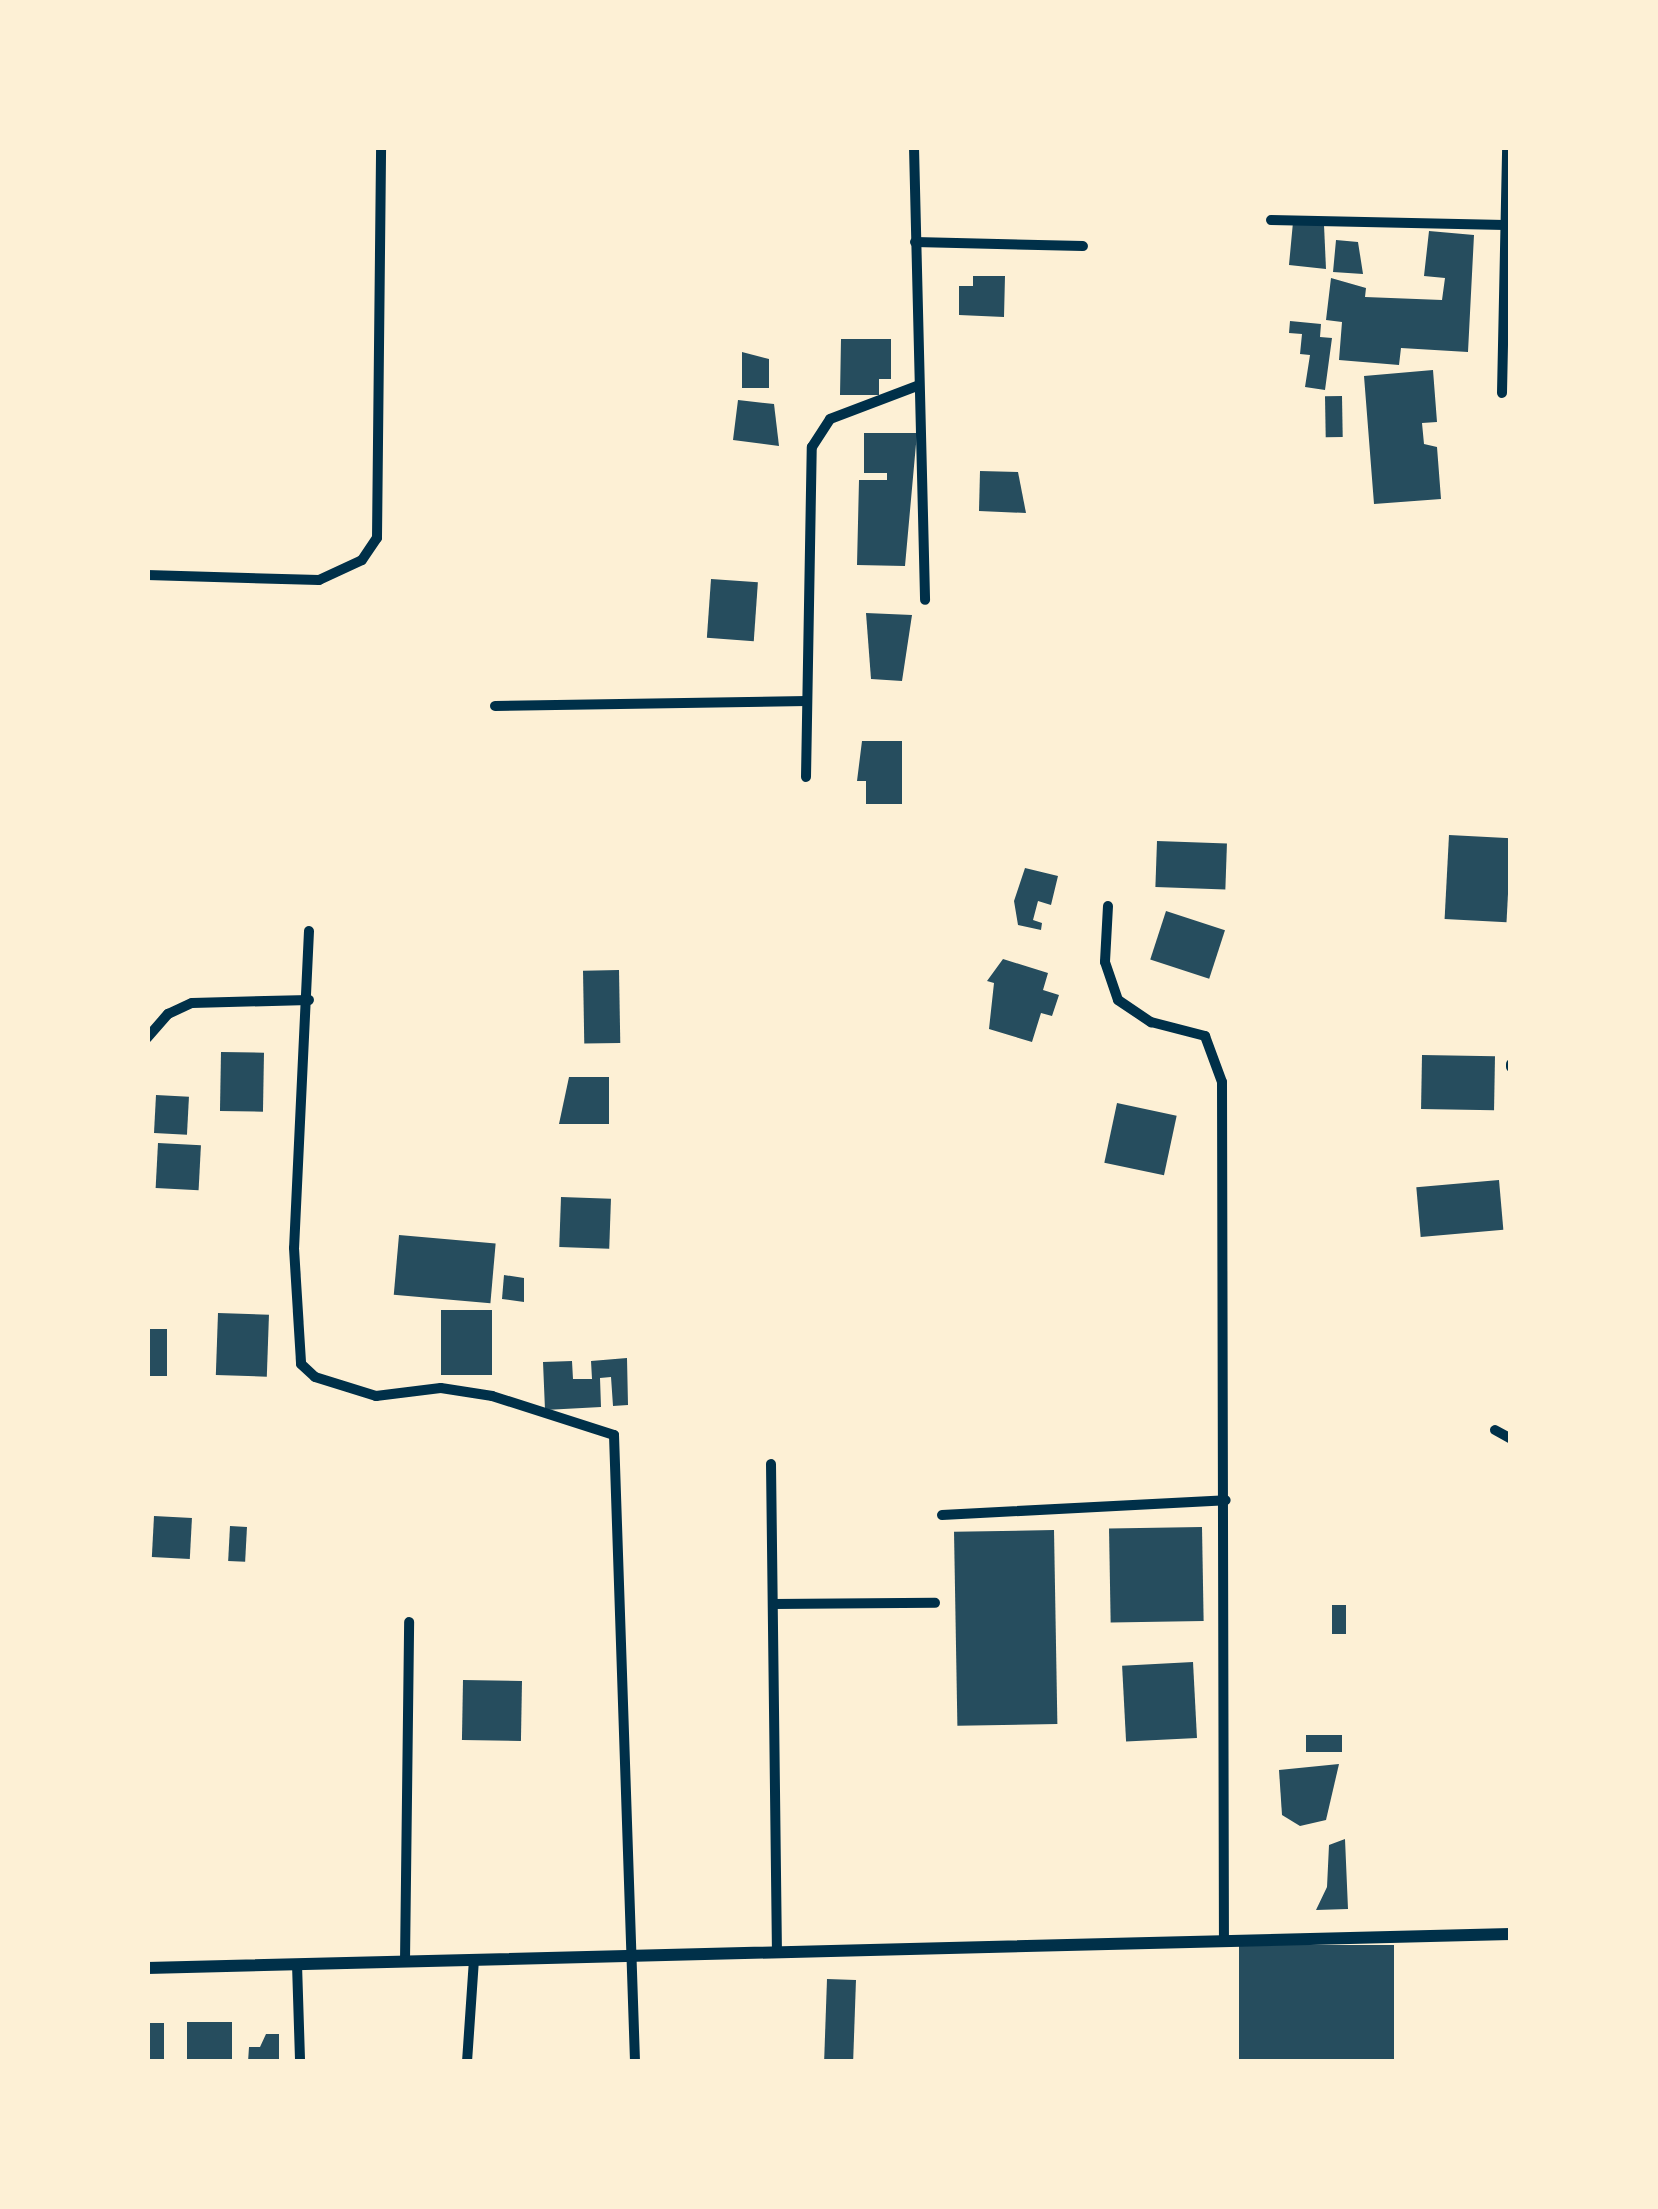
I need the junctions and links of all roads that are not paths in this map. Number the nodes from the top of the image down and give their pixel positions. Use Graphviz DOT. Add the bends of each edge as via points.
graph roads {
  1 [pos="381,147"];
  2 [pos="914,147"];
  3 [pos="1507,147"];
  4 [pos="1271,220"];
  5 [pos="1505,225"];
  6 [pos="915,242"];
  7 [pos="1083,246"];
  8 [pos="1507,318"];
  9 [pos="917,386"];
  10 [pos="1502,393"];
  11 [pos="147,575"];
  12 [pos="925,600"];
  13 [pos="807,701"];
  14 [pos="495,706"];
  15 [pos="806,776"];
  16 [pos="1108,906"];
  17 [pos="309,932"];
  18 [pos="309,1000"];
  19 [pos="147,1038"];
  20 [pos="1495,1430"];
  21 [pos="1511,1439"];
  22 [pos="771,1463"];
  23 [pos="1226,1500"];
  24 [pos="942,1515"];
  25 [pos="773,1604"];
  26 [pos="935,1604"];
  27 [pos="409,1622"];
  28 [pos="1511,1934"];
  29 [pos="1224,1938"];
  30 [pos="777,1953"];
  31 [pos="629,1954"];
  32 [pos="474,1959"];
  33 [pos="405,1961"];
  34 [pos="298,1964"];
  35 [pos="147,1968"];
  36 [pos="300,2062"];
  37 [pos="467,2062"];
  38 [pos="635,2062"];
  1 -- 11 [label="street" via="376,538 362,560 320,580"];
  2 -- 6 [label="street"];
  3 -- 5 [label="street"];
  4 -- 5 [label="street"];
  5 -- 8 [label="street"];
  6 -- 7 [label="street"];
  6 -- 9 [label="street"];
  8 -- 10 [label="street"];
  9 -- 12 [label="street"];
  9 -- 13 [label="street" via="830,419 812,447"];
  13 -- 14 [label="street"];
  13 -- 15 [label="street"];
  16 -- 23 [label="street" via="1105,962 1118,1000 1151,1022 1205,1036 1219,1060"];
  17 -- 18 [label="street"];
  18 -- 19 [label="street" via="192,1004 168,1013"];
  18 -- 31 [label="street" via="294,1248 301,1364 376,1396 441,1388 492,1396 614,1436"];
  20 -- 21 [label="street"];
  22 -- 25 [label="street"];
  23 -- 24 [label="street"];
  23 -- 29 [label="street"];
  25 -- 26 [label="street"];
  25 -- 30 [label="street"];
  27 -- 33 [label="street"];
  28 -- 29 [label="street"];
  29 -- 30 [label="street"];
  30 -- 31 [label="street"];
  31 -- 32 [label="street"];
  31 -- 38 [label="street"];
  32 -- 33 [label="street"];
  32 -- 37 [label="street"];
  33 -- 34 [label="street"];
  34 -- 35 [label="street"];
  34 -- 36 [label="street"];
}
